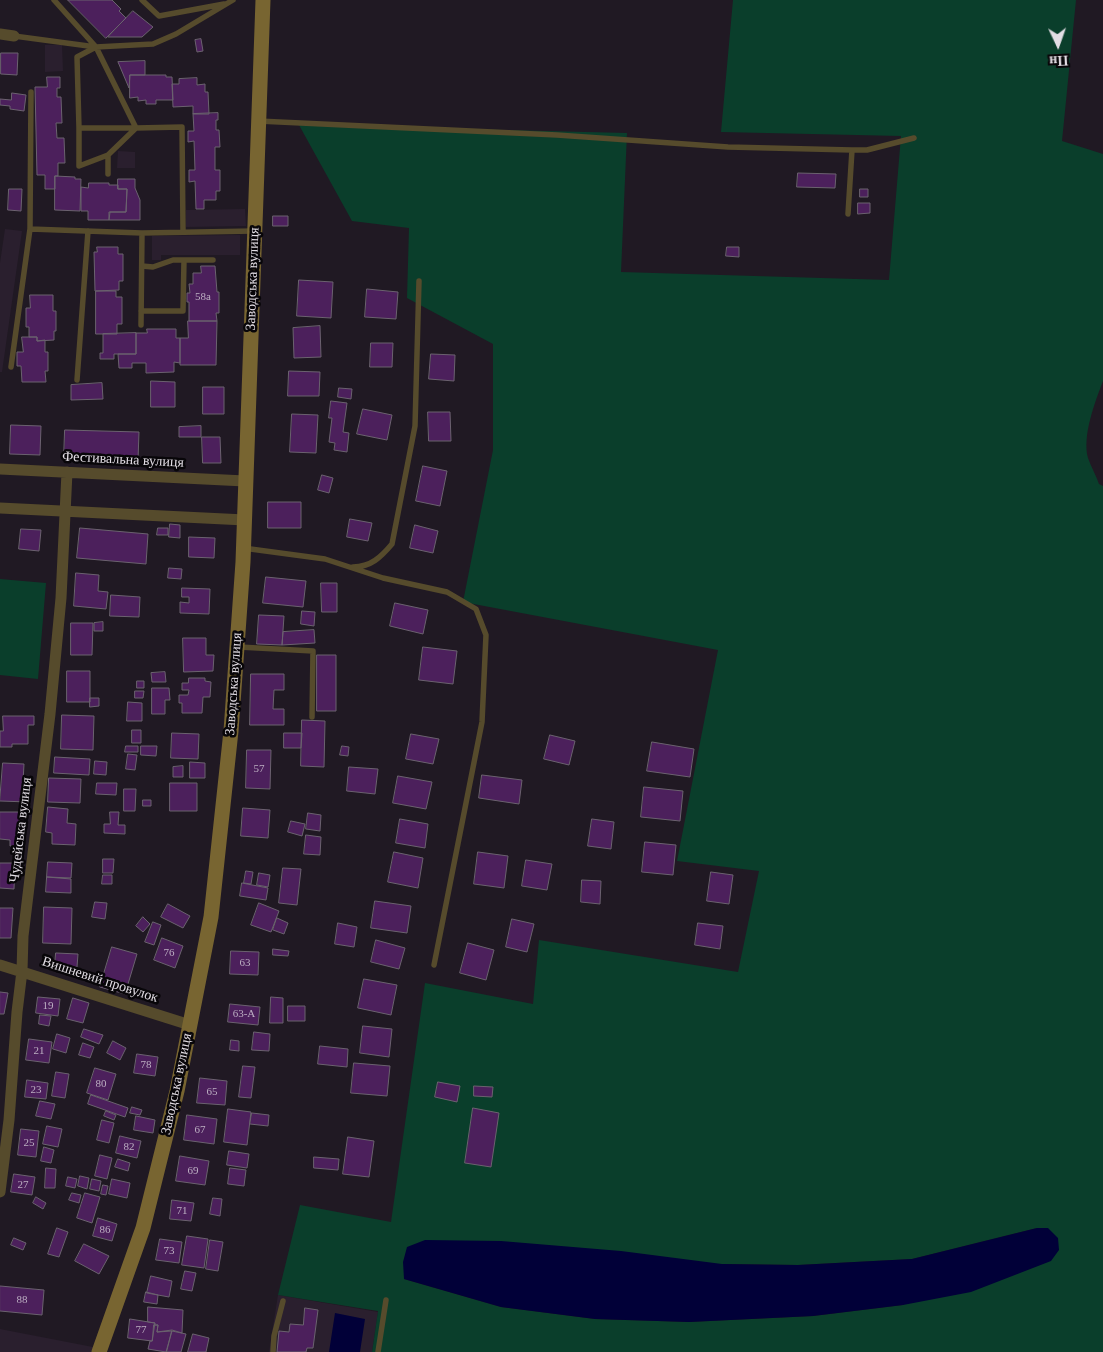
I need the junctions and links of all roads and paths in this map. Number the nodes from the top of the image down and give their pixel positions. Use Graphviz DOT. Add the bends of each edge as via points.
graph roads {
  1 [pos="54,0"];
  2 [pos="142,0"];
  3 [pos="263,0"];
  4 [pos="231,2"];
  5 [pos="0,34"];
  6 [pos="14,36"];
  7 [pos="96,48"];
  8 [pos="31,92"];
  9 [pos="258,121"];
  10 [pos="79,128"];
  11 [pos="136,128"];
  12 [pos="914,138"];
  13 [pos="852,150"];
  14 [pos="108,155"];
  15 [pos="108,174"];
  16 [pos="848,214"];
  17 [pos="30,229"];
  18 [pos="88,231"];
  19 [pos="254,231"];
  20 [pos="183,232"];
  21 [pos="142,233"];
  22 [pos="184,260"];
  23 [pos="214,260"];
  24 [pos="142,266"];
  25 [pos="418,282"];
  26 [pos="141,311"];
  27 [pos="140,325"];
  28 [pos="11,367"];
  29 [pos="77,380"];
  30 [pos="0,469"];
  31 [pos="67,472"];
  32 [pos="245,481"];
  33 [pos="0,508"];
  34 [pos="66,511"];
  35 [pos="245,520"];
  36 [pos="244,548"];
  37 [pos="345,567"];
  38 [pos="237,647"];
  39 [pos="312,717"];
  40 [pos="434,965"];
  41 [pos="0,966"];
  42 [pos="22,971"];
  43 [pos="190,1025"];
  44 [pos="0,1192"];
  45 [pos="386,1300"];
  46 [pos="283,1301"];
  47 [pos="100,1352"];
  48 [pos="273,1352"];
  49 [pos="378,1352"];
  1 -- 7 [label="lane"];
  2 -- 4 [label="lane" via="159,16"];
  3 -- 9 [label="main road, Заводська вулиця"];
  4 -- 7 [label="lane" via="153,44"];
  5 -- 6 [label="street"];
  6 -- 7 [label="lane"];
  7 -- 10 [label="lane" via="77,57"];
  7 -- 11 [label="lane"];
  8 -- 17 [label="lane"];
  9 -- 13 [label="lane"];
  9 -- 19 [label="main road, Заводська вулиця"];
  10 -- 11 [label="lane"];
  10 -- 14 [label="lane" via="79,166"];
  11 -- 14 [label="lane"];
  11 -- 20 [label="lane" via="182,128"];
  12 -- 13 [label="lane" via="866,150"];
  13 -- 16 [label="lane"];
  14 -- 15 [label="lane"];
  17 -- 18 [label="lane"];
  17 -- 28 [label="lane"];
  18 -- 21 [label="lane"];
  18 -- 29 [label="lane"];
  19 -- 20 [label="lane"];
  19 -- 32 [label="main road, Заводська вулиця"];
  20 -- 21 [label="lane"];
  21 -- 24 [label="lane"];
  22 -- 23 [label="lane"];
  22 -- 24 [label="lane" via="153,267"];
  22 -- 26 [label="lane" via="183,311"];
  24 -- 26 [label="lane"];
  25 -- 37 [label="lane" via="415,426 392,544 380,558 366,566"];
  26 -- 27 [label="lane"];
  30 -- 31 [label="street, Фестивальна вулиця"];
  31 -- 32 [label="street, Фестивальна вулиця"];
  31 -- 34 [label="street, Чудейська вулиця"];
  32 -- 35 [label="main road, Заводська вулиця"];
  33 -- 34 [label="street"];
  34 -- 35 [label="street"];
  34 -- 42 [label="street, Чудейська вулиця" via="60,617"];
  35 -- 36 [label="main road, Заводська вулиця"];
  36 -- 37 [label="lane" via="325,559"];
  36 -- 38 [label="main road, Заводська вулиця"];
  37 -- 40 [label="lane" via="447,592 476,609 486,635 482,722"];
  38 -- 39 [label="lane" via="313,651"];
  38 -- 43 [label="main road, Заводська вулиця" via="211,917"];
  41 -- 42 [label="street, Вишневий провулок"];
  42 -- 43 [label="street, Вишневий провулок"];
  42 -- 44 [label="street, Чудейська вулиця"];
  43 -- 47 [label="main road, Заводська вулиця" via="178,1091 143,1228"];
  45 -- 49 [label="lane"];
  46 -- 48 [label="lane"];
}
